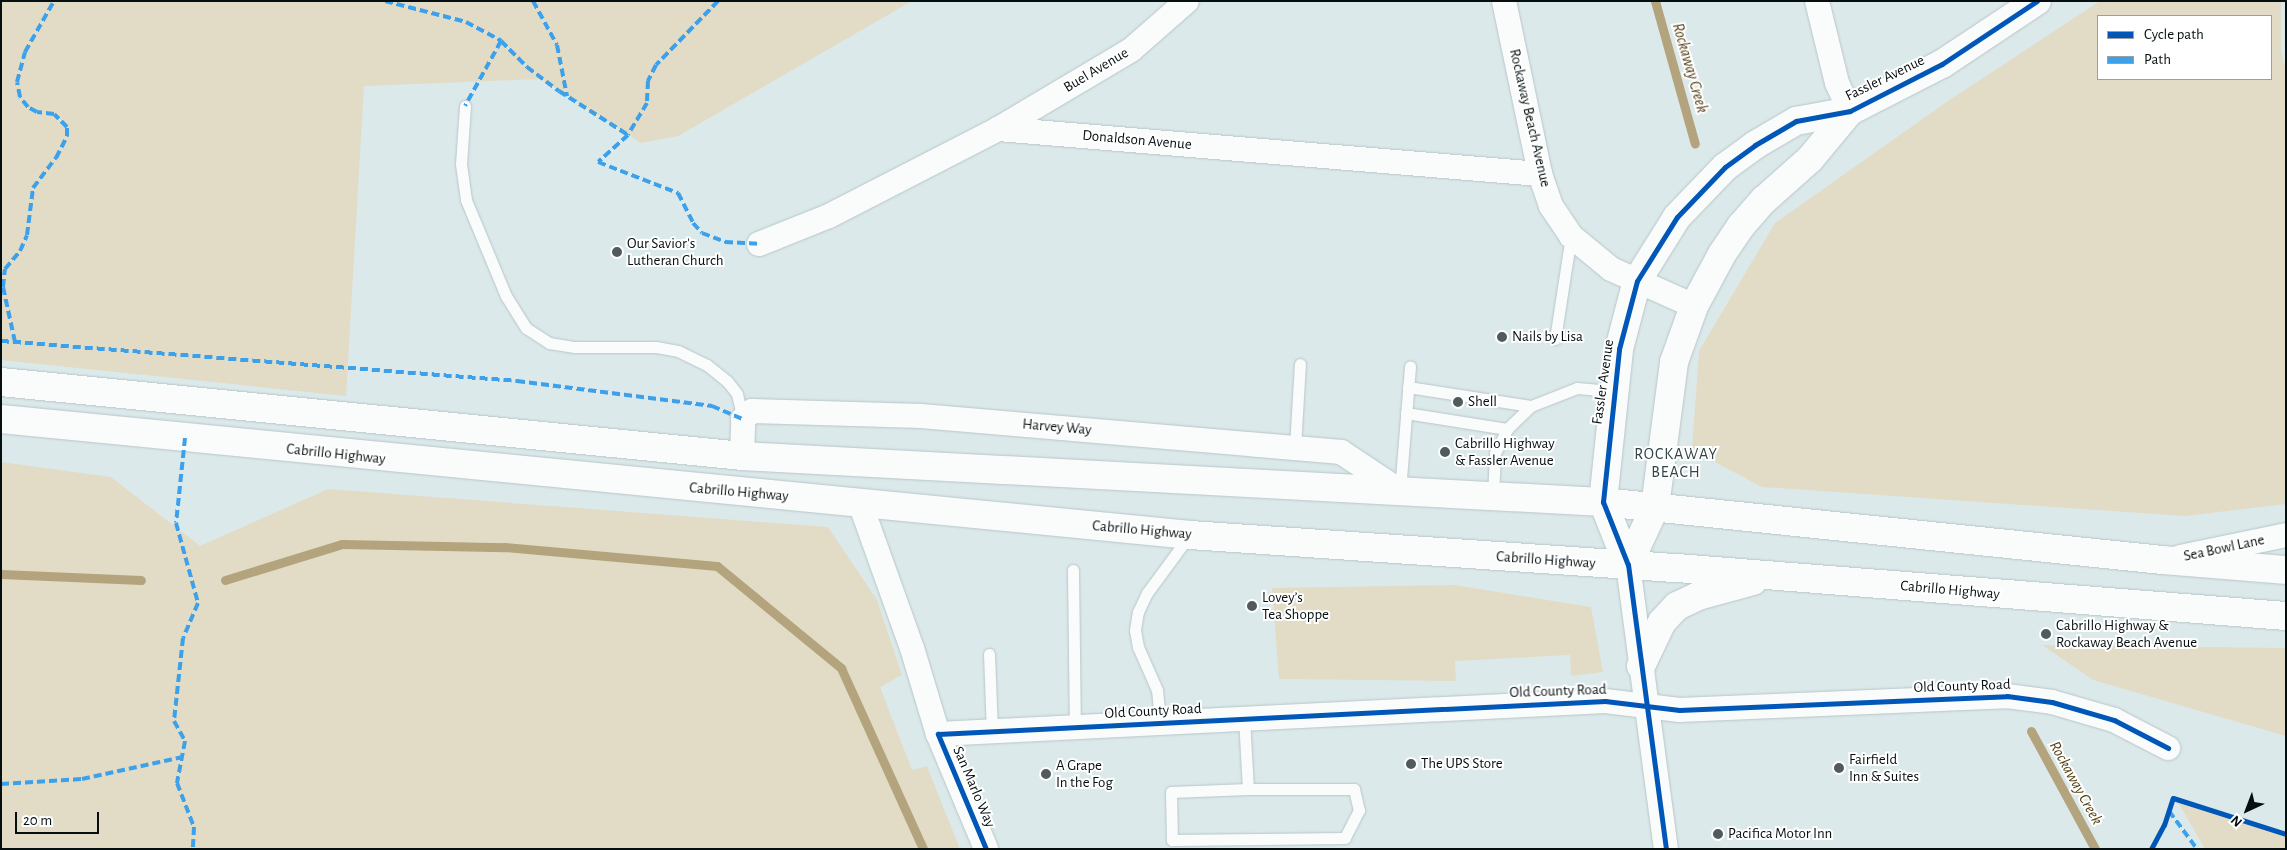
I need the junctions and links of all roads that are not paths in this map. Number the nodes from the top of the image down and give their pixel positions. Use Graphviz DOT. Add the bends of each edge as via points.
graph roads {
  1 [pos="1187,1"];
  2 [pos="1504,1"];
  3 [pos="1817,1"];
  4 [pos="2037,1"];
  5 [pos="465,106"];
  6 [pos="1850,110"];
  7 [pos="998,129"];
  8 [pos="1540,174"];
  9 [pos="1571,236"];
  10 [pos="759,244"];
  11 [pos="1637,281"];
  12 [pos="1694,306"];
  13 [pos="1555,339"];
  14 [pos="1300,364"];
  15 [pos="1410,366"];
  16 [pos="1,382"];
  17 [pos="1408,386"];
  18 [pos="1614,391"];
  19 [pos="1531,406"];
  20 [pos="1406,413"];
  21 [pos="743,418"];
  22 [pos="1,419"];
  23 [pos="1507,429"];
  24 [pos="1295,447"];
  25 [pos="742,456"];
  26 [pos="1400,491"];
  27 [pos="1494,496"];
  28 [pos="1603,502"];
  29 [pos="860,503"];
  30 [pos="1654,507"];
  31 [pos="1190,535"];
  32 [pos="2286,535"];
  33 [pos="2162,560"];
  34 [pos="1628,565"];
  35 [pos="1073,570"];
  36 [pos="2286,570"];
  37 [pos="1773,576"];
  38 [pos="2286,616"];
  39 [pos="989,654"];
  40 [pos="1642,666"];
  41 [pos="1646,706"];
  42 [pos="1244,718"];
  43 [pos="1160,723"];
  44 [pos="1075,727"];
  45 [pos="992,731"];
  46 [pos="938,734"];
  47 [pos="2168,748"];
  48 [pos="1248,789"];
  49 [pos="1321,844"];
  50 [pos="986,849"];
  51 [pos="1666,849"];
  1 -- 7 [label="street, Buel Avenue" via="1131,50"];
  2 -- 8 [label="street, Rockaway Beach Avenue"];
  3 -- 6 [label="street" via="1837,82"];
  4 -- 6 [label="main road, Fassler Avenue" via="1958,55"];
  5 -- 21 [label="lane" via="461,164 466,200 506,296 526,328 549,343 575,347 656,347 678,352 707,365 728,381 737,394"];
  6 -- 11 [label="main road, Fassler Avenue" via="1796,121 1725,167 1677,217"];
  6 -- 12 [label="main road, Fassler Avenue" via="1810,159 1764,200 1741,226"];
  7 -- 8 [label="street, Donaldson Avenue"];
  7 -- 10 [label="street" via="830,216"];
  8 -- 9 [label="street, Rockaway Beach Avenue" via="1551,206"];
  9 -- 11 [label="street, Rockaway Beach Avenue" via="1611,269"];
  9 -- 13 [label="lane"];
  11 -- 12 [label="street, Rockaway Beach Avenue"];
  11 -- 18 [label="main road, Fassler Avenue" via="1619,349"];
  12 -- 30 [label="main road, Fassler Avenue" via="1674,362"];
  14 -- 24 [label="lane"];
  15 -- 17 [label="lane"];
  16 -- 25 [label="main road"];
  17 -- 19 [label="lane"];
  17 -- 20 [label="lane"];
  18 -- 19 [label="lane" via="1577,388"];
  18 -- 28 [label="main road, Fassler Avenue"];
  19 -- 23 [label="lane"];
  20 -- 23 [label="lane"];
  20 -- 26 [label="lane"];
  21 -- 24 [label="street, Harvey Way" via="752,411 921,416"];
  21 -- 25 [label="street"];
  22 -- 29 [label="main road, Cabrillo Highway"];
  23 -- 27 [label="lane" via="1495,453"];
  24 -- 26 [label="street, Harvey Way" via="1341,452"];
  25 -- 26 [label="main road"];
  26 -- 27 [label="main road"];
  27 -- 28 [label="main road"];
  28 -- 30 [label="main road"];
  28 -- 34 [label="main road, Fassler Avenue"];
  29 -- 31 [label="main road, Cabrillo Highway"];
  29 -- 46 [label="street, San Marlo Way" via="912,648"];
  30 -- 33 [label="main road"];
  30 -- 34 [label="main road, Fassler Avenue"];
  31 -- 34 [label="main road, Cabrillo Highway"];
  31 -- 43 [label="lane" via="1147,593 1138,612 1135,630 1138,647 1157,690"];
  32 -- 33 [label="street, Sea Bowl Lane"];
  33 -- 36 [label="main road"];
  34 -- 37 [label="main road, Cabrillo Highway"];
  34 -- 40 [label="street"];
  35 -- 44 [label="lane"];
  37 -- 38 [label="main road, Cabrillo Highway"];
  37 -- 40 [label="main road" via="1705,594 1677,606 1655,634"];
  39 -- 45 [label="lane"];
  40 -- 41 [label="street"];
  41 -- 42 [label="street, Old County Road" via="1605,701"];
  41 -- 47 [label="street, Old County Road" via="1679,710 2023,698 2114,720"];
  41 -- 51 [label="street"];
  42 -- 43 [label="street, Old County Road"];
  42 -- 48 [label="lane"];
  43 -- 44 [label="street, Old County Road"];
  44 -- 45 [label="street, Old County Road"];
  45 -- 46 [label="street, Old County Road"];
  46 -- 50 [label="street, San Marlo Way"];
  48 -- 49 [label="lane" via="1354,789 1359,810 1346,838"];
  48 -- 49 [label="lane" via="1171,792 1172,840"];
}
